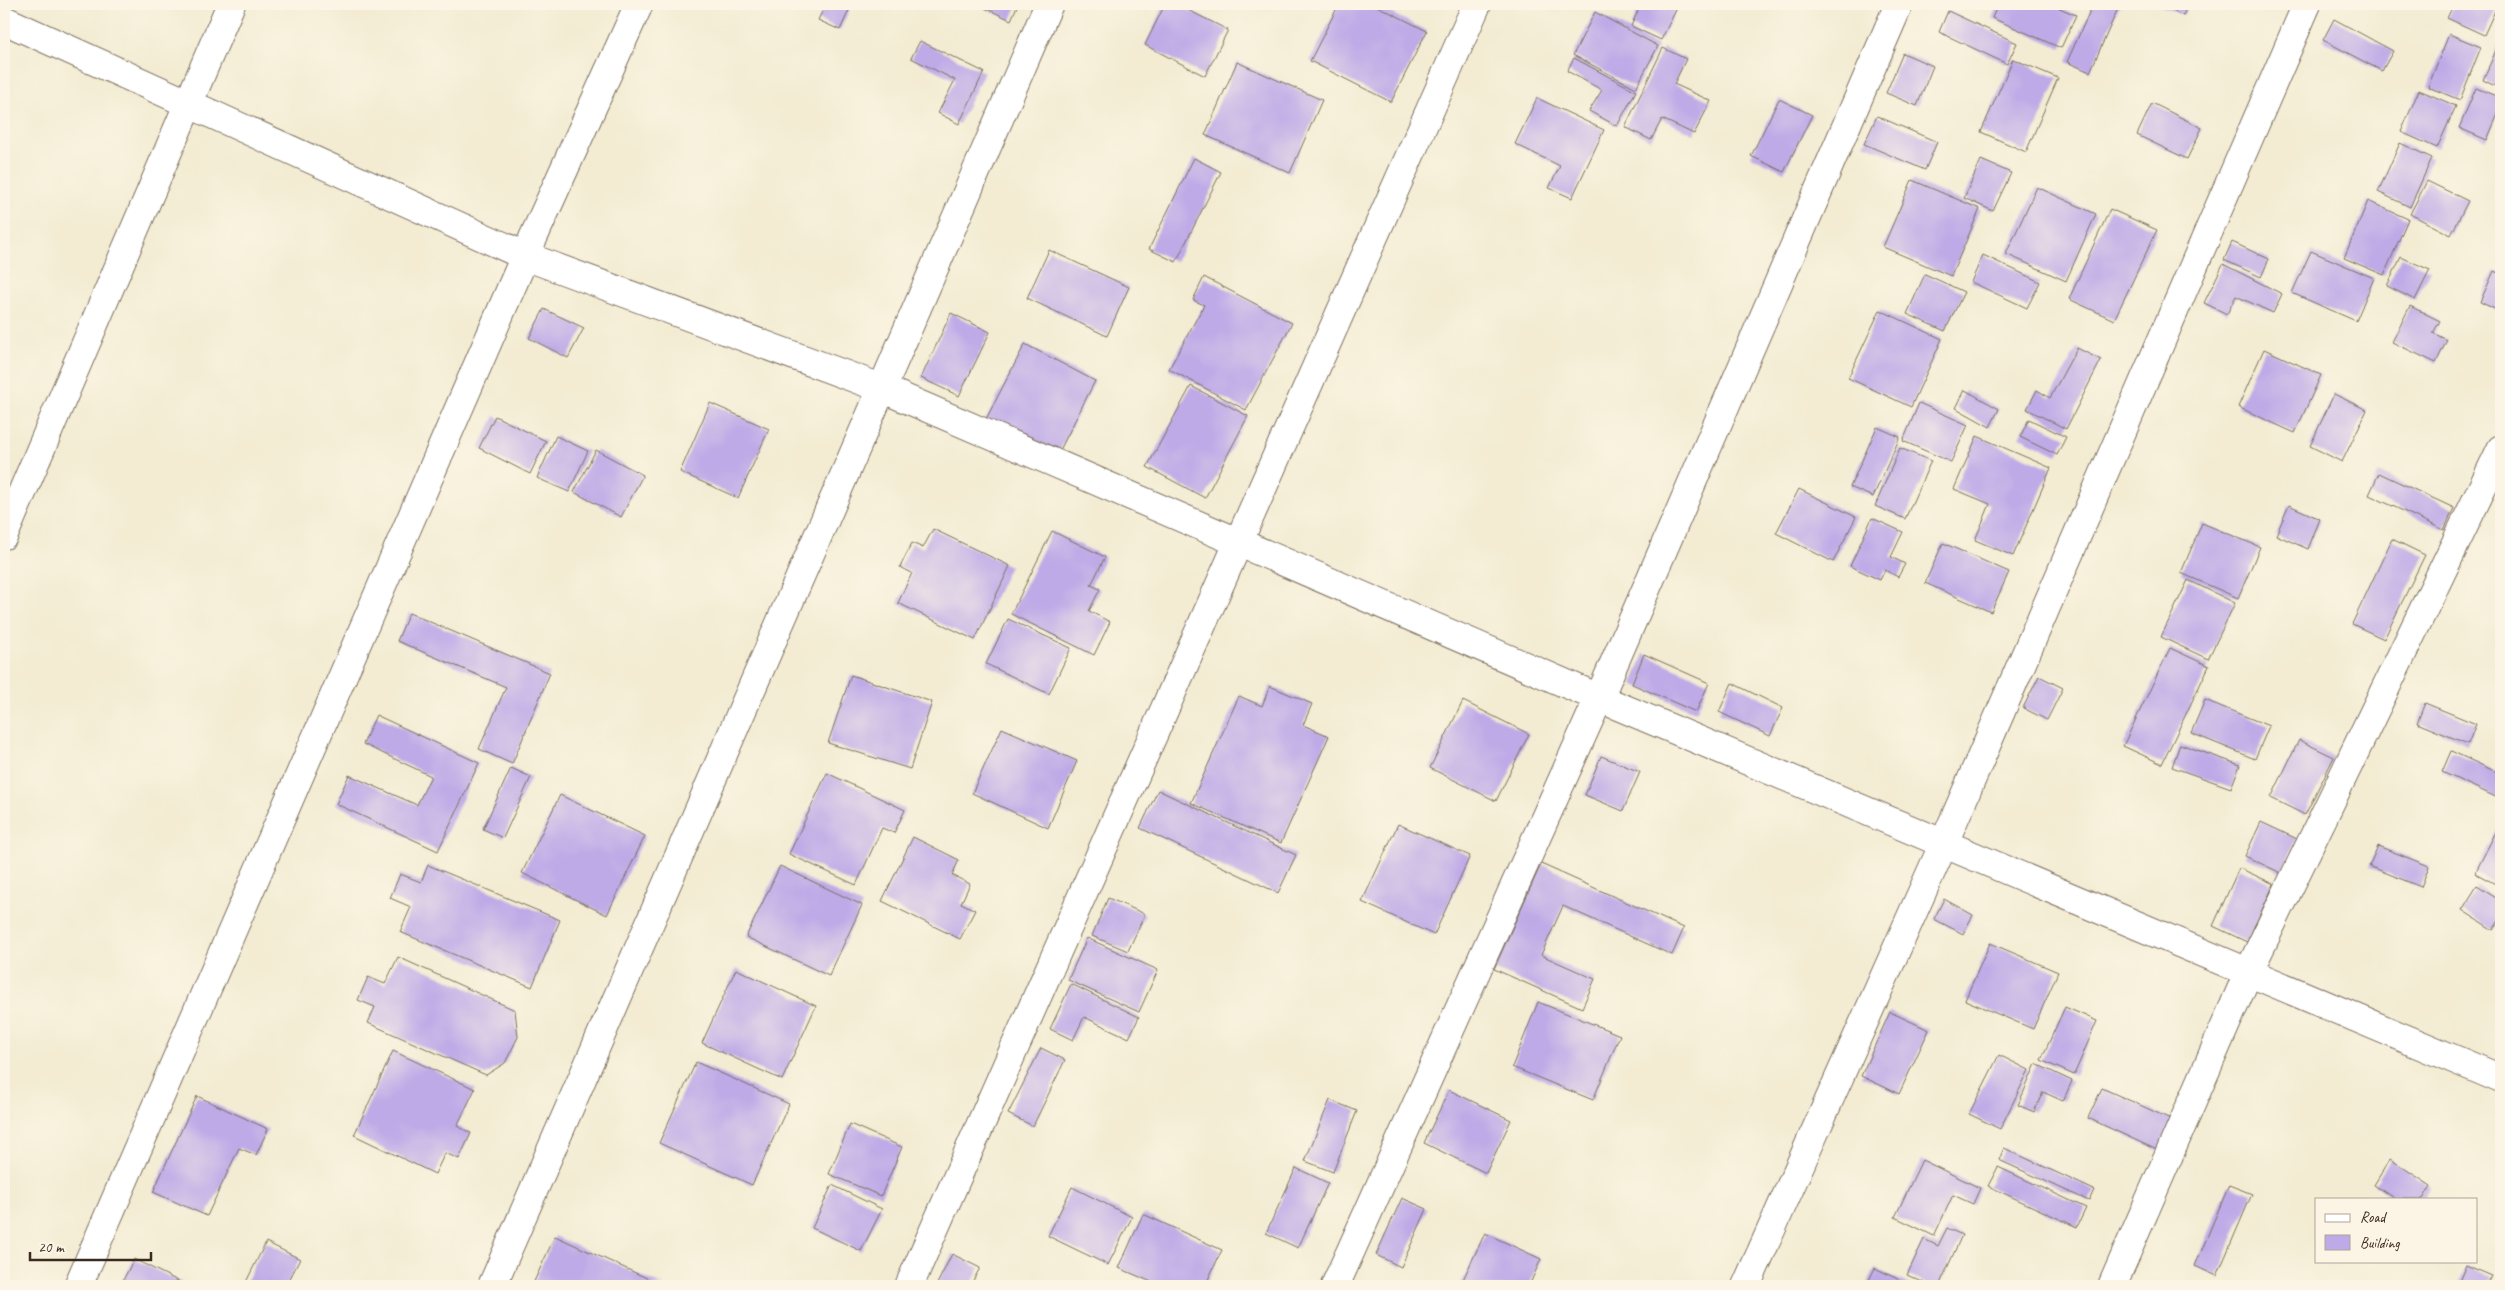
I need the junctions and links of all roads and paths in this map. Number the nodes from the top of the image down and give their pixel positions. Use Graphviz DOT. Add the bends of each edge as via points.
graph roads {
  1 [pos="230,4"];
  2 [pos="640,4"];
  3 [pos="1049,4"];
  4 [pos="1477,4"];
  5 [pos="1899,4"];
  6 [pos="2306,4"];
  7 [pos="4,20"];
  8 [pos="186,104"];
  9 [pos="525,256"];
  10 [pos="881,388"];
  11 [pos="2501,449"];
  12 [pos="4,535"];
  13 [pos="1238,542"];
  14 [pos="1599,698"];
  15 [pos="1944,843"];
  16 [pos="2249,971"];
  17 [pos="2501,1079"];
  18 [pos="78,1286"];
  19 [pos="492,1286"];
  20 [pos="909,1286"];
  21 [pos="1335,1286"];
  22 [pos="1746,1286"];
  23 [pos="2112,1286"];
  1 -- 8 [label="street"];
  2 -- 9 [label="street"];
  3 -- 10 [label="street"];
  4 -- 13 [label="street"];
  5 -- 14 [label="street"];
  6 -- 15 [label="street"];
  7 -- 8 [label="street"];
  8 -- 9 [label="street"];
  8 -- 12 [label="street"];
  9 -- 10 [label="street"];
  9 -- 18 [label="street"];
  10 -- 13 [label="street"];
  10 -- 19 [label="street"];
  11 -- 16 [label="street"];
  13 -- 14 [label="street"];
  13 -- 20 [label="street"];
  14 -- 15 [label="street"];
  14 -- 21 [label="street"];
  15 -- 16 [label="street"];
  15 -- 22 [label="street"];
  16 -- 17 [label="street"];
  16 -- 23 [label="street"];
}
